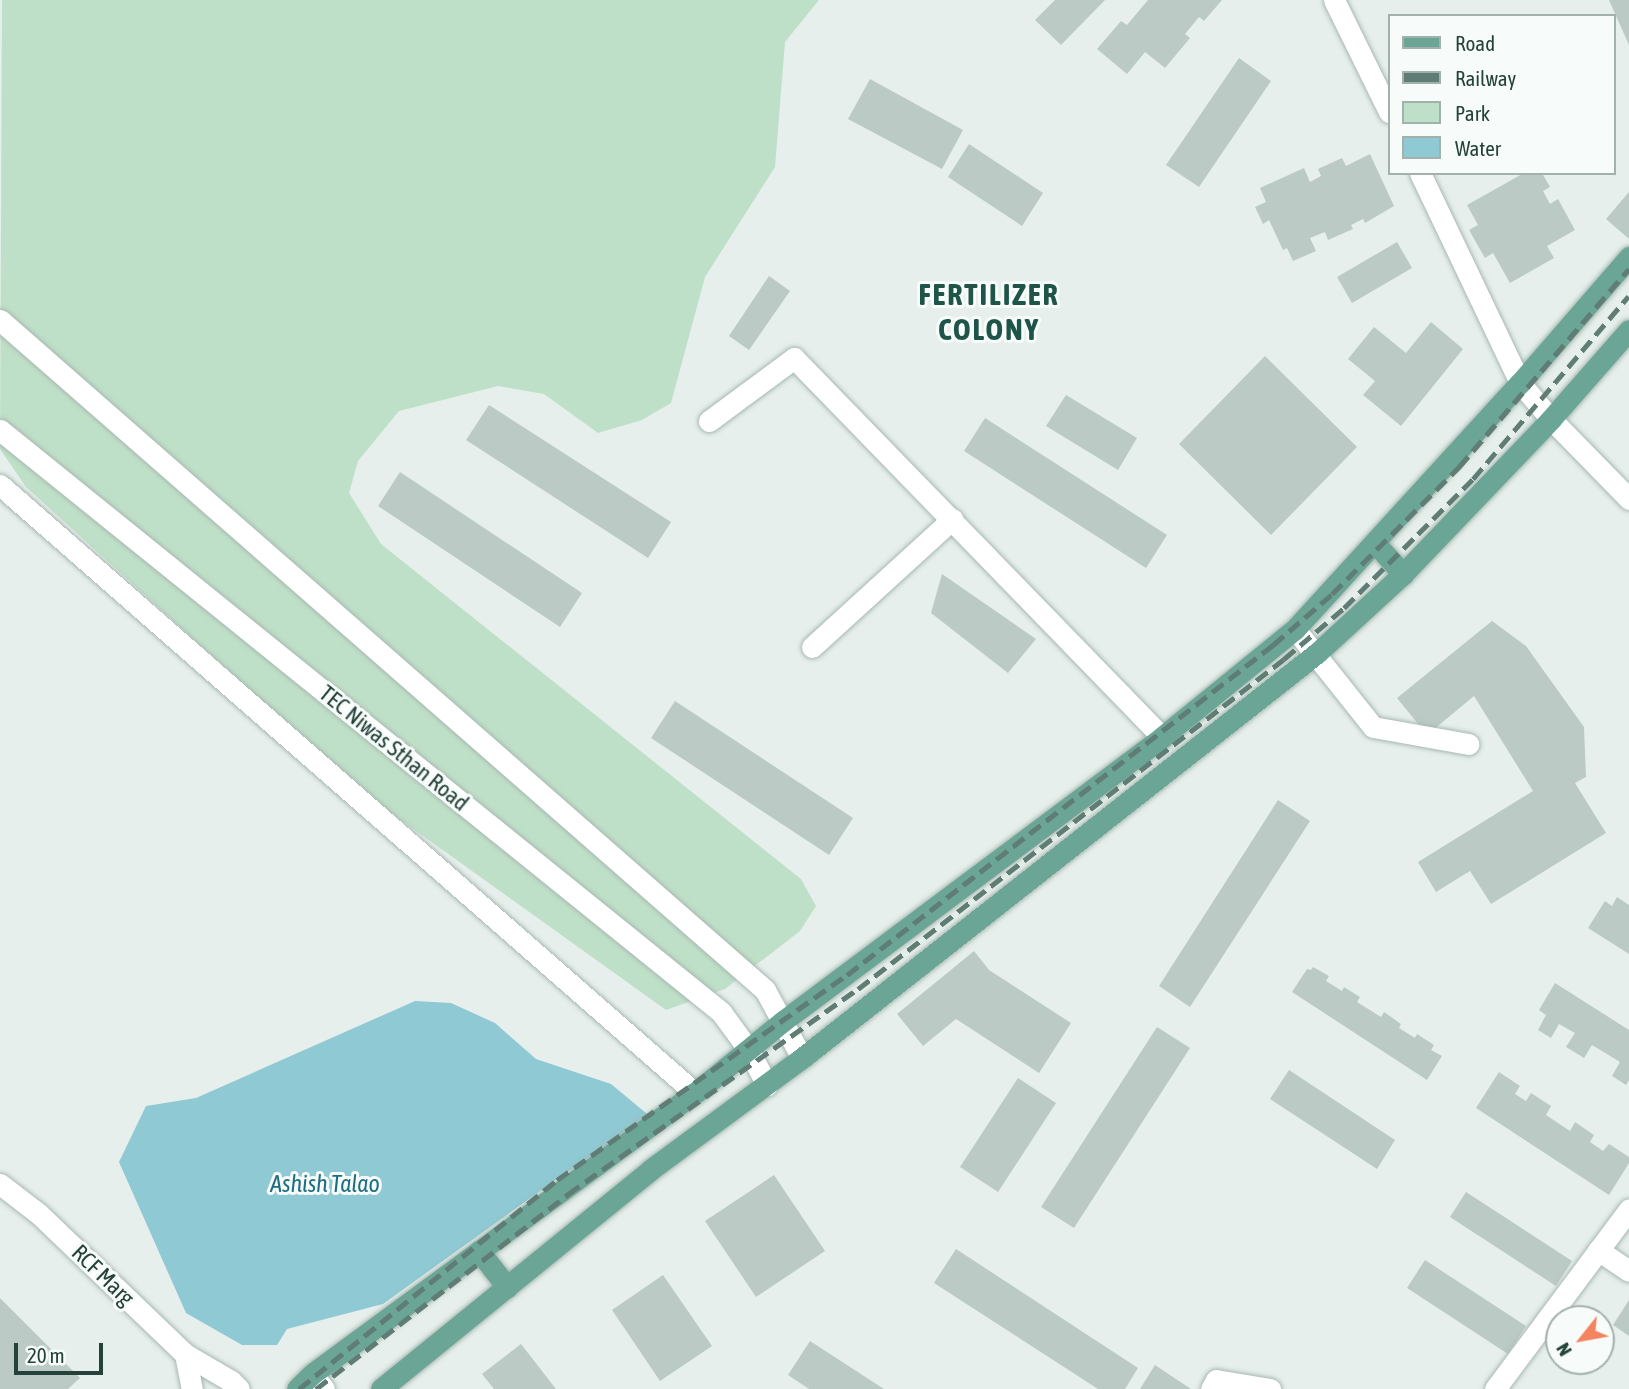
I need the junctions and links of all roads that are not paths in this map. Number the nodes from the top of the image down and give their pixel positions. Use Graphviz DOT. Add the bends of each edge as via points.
graph roads {
  1 [pos="1334,0"];
  2 [pos="1388,110"];
  3 [pos="1421,175"];
  4 [pos="1629,257"];
  5 [pos="0,320"];
  6 [pos="1629,330"];
  7 [pos="1520,383"];
  8 [pos="1551,419"];
  9 [pos="709,421"];
  10 [pos="0,429"];
  11 [pos="0,485"];
  12 [pos="1629,499"];
  13 [pos="952,519"];
  14 [pos="1375,543"];
  15 [pos="1403,574"];
  16 [pos="1296,629"];
  17 [pos="812,647"];
  18 [pos="1317,653"];
  19 [pos="1234,681"];
  20 [pos="1252,705"];
  21 [pos="1162,737"];
  22 [pos="1468,744"];
  23 [pos="1131,761"];
  24 [pos="1151,785"];
  25 [pos="783,1021"];
  26 [pos="748,1049"];
  27 [pos="802,1058"];
  28 [pos="767,1085"];
  29 [pos="695,1093"];
  30 [pos="0,1184"];
  31 [pos="1629,1209"];
  32 [pos="1598,1250"];
  33 [pos="479,1251"];
  34 [pos="1629,1271"];
  35 [pos="507,1287"];
  36 [pos="185,1354"];
  37 [pos="311,1384"];
  38 [pos="192,1389"];
  39 [pos="239,1389"];
  40 [pos="381,1389"];
  41 [pos="1211,1389"];
  42 [pos="1270,1389"];
  43 [pos="1495,1389"];
  1 -- 2 [label="street"];
  3 -- 7 [label="street"];
  4 -- 7 [label="main road"];
  5 -- 25 [label="street" via="765,990"];
  6 -- 8 [label="main road"];
  7 -- 8 [label="street"];
  7 -- 14 [label="main road"];
  8 -- 12 [label="street"];
  8 -- 15 [label="main road"];
  9 -- 13 [label="street" via="794,358"];
  10 -- 26 [label="street, TEC Niwas Sthan Road" via="721,1012"];
  11 -- 29 [label="street"];
  13 -- 17 [label="street"];
  13 -- 21 [label="street"];
  14 -- 15 [label="main road"];
  14 -- 16 [label="main road"];
  15 -- 18 [label="main road"];
  16 -- 18 [label="street"];
  16 -- 19 [label="main road"];
  18 -- 20 [label="main road"];
  18 -- 22 [label="street" via="1373,727"];
  19 -- 20 [label="main road"];
  19 -- 21 [label="main road"];
  20 -- 24 [label="main road"];
  21 -- 23 [label="main road"];
  23 -- 24 [label="main road"];
  23 -- 25 [label="main road"];
  24 -- 27 [label="main road"];
  25 -- 26 [label="main road"];
  25 -- 27 [label="street"];
  26 -- 28 [label="street, TEC Niwas Sthan Road"];
  26 -- 29 [label="main road"];
  27 -- 28 [label="main road"];
  28 -- 35 [label="main road" via="650,1170"];
  29 -- 33 [label="main road"];
  30 -- 36 [label="street, RCF Marg" via="39,1214"];
  31 -- 32 [label="street"];
  32 -- 34 [label="street"];
  32 -- 43 [label="street"];
  33 -- 35 [label="main road"];
  33 -- 37 [label="main road"];
  35 -- 40 [label="main road"];
  36 -- 38 [label="street"];
  36 -- 39 [label="street, RCF Marg"];
  41 -- 42 [label="street" via="1216,1380"];
}
